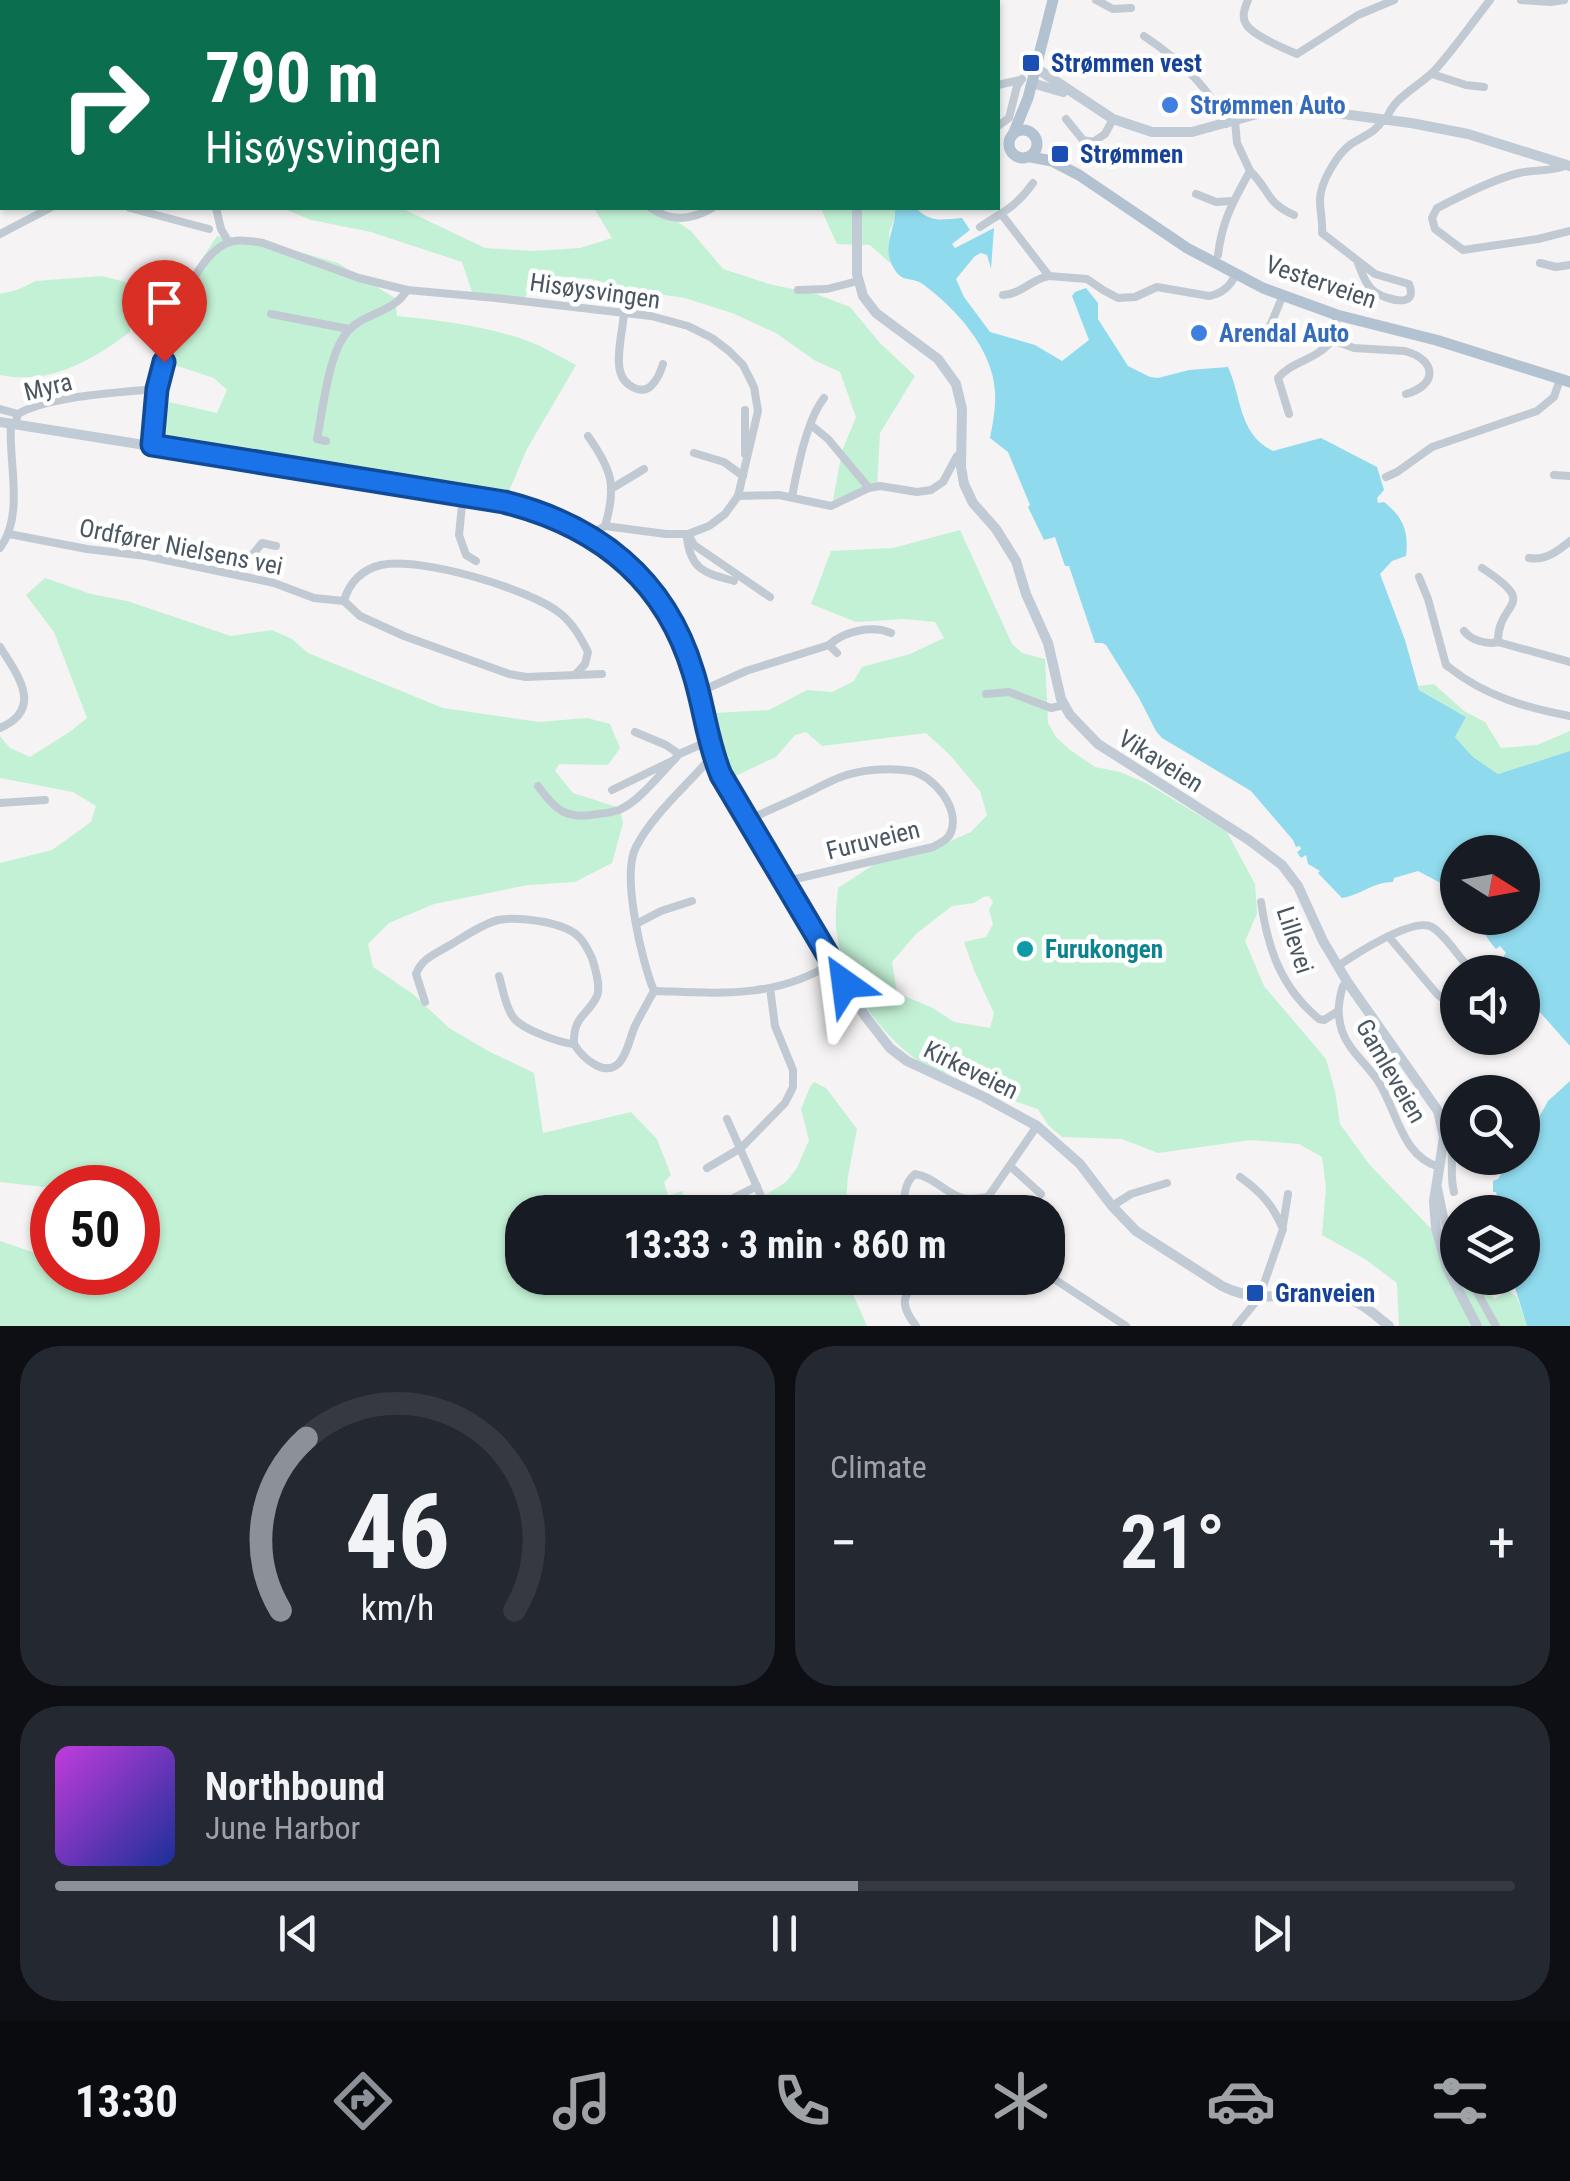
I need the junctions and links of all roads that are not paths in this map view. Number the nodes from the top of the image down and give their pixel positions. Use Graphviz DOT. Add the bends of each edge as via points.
graph roads {
  1 [pos="378,0"];
  2 [pos="396,0"];
  3 [pos="1053,0"];
  4 [pos="1096,0"];
  5 [pos="1248,0"];
  6 [pos="1394,0"];
  7 [pos="1490,0"];
  8 [pos="1521,0"];
  9 [pos="1564,0"];
  10 [pos="1131,8"];
  11 [pos="1144,36"];
  12 [pos="1432,74"];
  13 [pos="1033,77"];
  14 [pos="1000,85"];
  15 [pos="1484,86"];
  16 [pos="1028,98"];
  17 [pos="1066,119"];
  18 [pos="1114,119"];
  19 [pos="1384,121"];
  20 [pos="1230,122"];
  21 [pos="1000,125"];
  22 [pos="1007,136"];
  23 [pos="1034,138"];
  24 [pos="1004,151"];
  25 [pos="1030,157"];
  26 [pos="1568,166"];
  27 [pos="1250,171"];
  28 [pos="1078,175"];
  29 [pos="1033,183"];
  30 [pos="1196,194"];
  31 [pos="1232,200"];
  32 [pos="46,210"];
  33 [pos="138,210"];
  34 [pos="216,210"];
  35 [pos="654,210"];
  36 [pos="708,210"];
  37 [pos="858,210"];
  38 [pos="1002,215"];
  39 [pos="1294,215"];
  40 [pos="980,227"];
  41 [pos="209,229"];
  42 [pos="1570,232"];
  43 [pos="0,234"];
  44 [pos="228,242"];
  45 [pos="1218,254"];
  46 [pos="1358,263"];
  47 [pos="1540,263"];
  48 [pos="1570,265"];
  49 [pos="1235,275"];
  50 [pos="1048,276"];
  51 [pos="858,282"];
  52 [pos="407,290"];
  53 [pos="798,290"];
  54 [pos="1003,295"];
  55 [pos="1282,296"];
  56 [pos="624,313"];
  57 [pos="271,314"];
  58 [pos="1337,315"];
  59 [pos="350,329"];
  60 [pos="1232,338"];
  61 [pos="1332,340"];
  62 [pos="663,364"];
  63 [pos="1565,381"];
  64 [pos="157,389"];
  65 [pos="1406,394"];
  66 [pos="824,398"];
  67 [pos="0,409"];
  68 [pos="744,410"];
  69 [pos="1289,414"];
  70 [pos="11,421"];
  71 [pos="810,426"];
  72 [pos="588,436"];
  73 [pos="326,441"];
  74 [pos="152,445"];
  75 [pos="694,453"];
  76 [pos="961,454"];
  77 [pos="747,458"];
  78 [pos="644,469"];
  79 [pos="743,476"];
  80 [pos="1386,476"];
  81 [pos="1554,476"];
  82 [pos="1570,476"];
  83 [pos="868,488"];
  84 [pos="611,490"];
  85 [pos="463,495"];
  86 [pos="738,496"];
  87 [pos="792,497"];
  88 [pos="604,526"];
  89 [pos="10,534"];
  90 [pos="688,534"];
  91 [pos="590,535"];
  92 [pos="1570,542"];
  93 [pos="276,546"];
  94 [pos="0,548"];
  95 [pos="1528,558"];
  96 [pos="476,561"];
  97 [pos="1482,568"];
  98 [pos="239,575"];
  99 [pos="1418,577"];
  100 [pos="734,581"];
  101 [pos="1440,596"];
  102 [pos="770,597"];
  103 [pos="1428,599"];
  104 [pos="344,601"];
  105 [pos="1464,631"];
  106 [pos="891,634"];
  107 [pos="1498,642"];
  108 [pos="828,645"];
  109 [pos="0,648"];
  110 [pos="836,653"];
  111 [pos="1570,662"];
  112 [pos="576,674"];
  113 [pos="602,674"];
  114 [pos="699,692"];
  115 [pos="986,694"];
  116 [pos="1064,705"];
  117 [pos="1570,716"];
  118 [pos="0,728"];
  119 [pos="636,732"];
  120 [pos="709,742"];
  121 [pos="677,757"];
  122 [pos="714,758"];
  123 [pos="538,786"];
  124 [pos="612,790"];
  125 [pos="45,800"];
  126 [pos="0,804"];
  127 [pos="748,820"];
  128 [pos="786,884"];
  129 [pos="692,901"];
  130 [pos="1262,902"];
  131 [pos="636,924"];
  132 [pos="1389,938"];
  133 [pos="1458,955"];
  134 [pos="832,963"];
  135 [pos="1338,966"];
  136 [pos="499,976"];
  137 [pos="1348,983"];
  138 [pos="770,988"];
  139 [pos="654,991"];
  140 [pos="1440,996"];
  141 [pos="426,1002"];
  142 [pos="1337,1012"];
  143 [pos="574,1044"];
  144 [pos="1440,1116"];
  145 [pos="727,1118"];
  146 [pos="1038,1126"];
  147 [pos="740,1148"];
  148 [pos="1440,1161"];
  149 [pos="1010,1166"];
  150 [pos="1439,1167"];
  151 [pos="707,1168"];
  152 [pos="1452,1175"];
  153 [pos="1240,1177"];
  154 [pos="1166,1182"];
  155 [pos="1437,1184"];
  156 [pos="757,1186"];
  157 [pos="1454,1192"];
  158 [pos="1041,1194"];
  159 [pos="1288,1194"];
  160 [pos="739,1195"];
  161 [pos="762,1195"];
  162 [pos="904,1195"];
  163 [pos="957,1195"];
  164 [pos="990,1195"];
  165 [pos="1440,1198"];
  166 [pos="1112,1206"];
  167 [pos="1282,1230"];
  168 [pos="1065,1285"];
  169 [pos="907,1295"];
  170 [pos="1479,1295"];
  171 [pos="1259,1298"];
  172 [pos="916,1326"];
  173 [pos="1126,1326"];
  174 [pos="1236,1326"];
  175 [pos="1389,1326"];
  176 [pos="1477,1326"];
  177 [pos="1496,1326"];
  1 -- 2 [label="street"];
  3 -- 13 [label="main road"];
  4 -- 10 [label="street"];
  5 -- 6 [label="street" via="1246,26 1297,54"];
  7 -- 12 [label="street"];
  8 -- 9 [label="street"];
  11 -- 20 [label="street" via="1194,76"];
  12 -- 15 [label="street"];
  12 -- 19 [label="street" via="1398,100"];
  13 -- 14 [label="street"];
  13 -- 16 [label="main road"];
  13 -- 18 [label="main road"];
  13 -- 21 [label="street" via="1016,86 1009,118"];
  16 -- 22 [label="main road"];
  16 -- 23 [label="main road"];
  17 -- 18 [label="street" via="1082,140 1093,142"];
  18 -- 20 [label="main road" via="1170,134"];
  19 -- 20 [label="main road" via="1297,108"];
  19 -- 26 [label="main road" via="1478,136"];
  19 -- 46 [label="street" via="1344,150 1320,196 1322,233"];
  20 -- 27 [label="street"];
  22 -- 23 [label="main road" via="1023,130"];
  22 -- 24 [label="main road"];
  23 -- 25 [label="main road"];
  23 -- 28 [label="main road, Vesterveien"];
  24 -- 25 [label="main road"];
  25 -- 28 [label="main road, Vesterveien"];
  26 -- 42 [label="street" via="1515,174 1451,201 1433,212 1432,224 1463,250"];
  27 -- 31 [label="street"];
  27 -- 39 [label="street" via="1274,204"];
  28 -- 49 [label="main road, Vesterveien"];
  29 -- 38 [label="street"];
  30 -- 31 [label="street"];
  31 -- 45 [label="street"];
  32 -- 43 [label="street"];
  33 -- 41 [label="street"];
  34 -- 44 [label="street"];
  35 -- 36 [label="street" via="685,218"];
  37 -- 51 [label="main road"];
  38 -- 40 [label="street"];
  38 -- 50 [label="street"];
  44 -- 52 [label="street, Hisøysvingen" via="263,243"];
  44 -- 64 [label="street" via="202,264 183,299"];
  46 -- 46 [label="street" via="1406,282 1412,296 1394,300 1377,294"];
  47 -- 48 [label="street"];
  49 -- 50 [label="street" via="1210,296 1157,287 1126,298 1088,278"];
  49 -- 55 [label="main road, Vesterveien"];
  50 -- 54 [label="street"];
  51 -- 53 [label="street"];
  51 -- 76 [label="main road, Vikaveien" via="871,308 952,376 962,410"];
  52 -- 56 [label="street, Hisøysvingen"];
  52 -- 59 [label="street" via="397,303"];
  55 -- 58 [label="main road, Vesterveien"];
  55 -- 60 [label="street" via="1266,338"];
  56 -- 62 [label="street" via="621,377 632,388 650,388"];
  56 -- 77 [label="street, Hisøysvingen" via="688,326 743,365 758,411"];
  57 -- 59 [label="street"];
  58 -- 61 [label="street"];
  58 -- 63 [label="main road, Vesterveien"];
  59 -- 73 [label="street" via="334,358 320,423 317,439"];
  61 -- 65 [label="street" via="1419,356 1429,368 1428,381"];
  61 -- 69 [label="street" via="1278,378"];
  63 -- 80 [label="street" via="1537,412 1432,446"];
  64 -- 70 [label="street, Myra" via="36,405"];
  64 -- 74 [label="street"];
  66 -- 71 [label="street"];
  67 -- 70 [label="street"];
  68 -- 77 [label="street"];
  70 -- 74 [label="main road, Kirkeveien"];
  70 -- 89 [label="street"];
  71 -- 83 [label="street"];
  71 -- 87 [label="street"];
  72 -- 84 [label="street" via="610,473"];
  74 -- 85 [label="main road, Kirkeveien"];
  75 -- 79 [label="street"];
  76 -- 83 [label="street" via="931,490"];
  76 -- 116 [label="main road, Vikaveien" via="973,503 1016,561"];
  77 -- 79 [label="street, Hisøysvingen"];
  78 -- 84 [label="street"];
  79 -- 86 [label="street, Hisøysvingen"];
  81 -- 82 [label="street"];
  83 -- 87 [label="street" via="831,506"];
  84 -- 88 [label="street"];
  85 -- 91 [label="main road, Kirkeveien" via="541,512"];
  85 -- 96 [label="street" via="460,535 466,555"];
  86 -- 87 [label="street"];
  86 -- 90 [label="street" via="725,514"];
  88 -- 90 [label="street"];
  88 -- 91 [label="street"];
  89 -- 94 [label="street"];
  89 -- 98 [label="street, Ordfører Nielsens vei"];
  90 -- 100 [label="street" via="698,568"];
  90 -- 102 [label="street" via="694,545"];
  91 -- 114 [label="main road, Kirkeveien" via="664,609"];
  92 -- 95 [label="street" via="1540,559"];
  93 -- 98 [label="street" via="262,543"];
  97 -- 107 [label="street" via="1512,592"];
  98 -- 104 [label="street, Ordfører Nielsens vei"];
  99 -- 103 [label="street"];
  101 -- 103 [label="street"];
  103 -- 117 [label="street" via="1450,668 1519,705"];
  104 -- 112 [label="street, Ordfører Nielsens vei" via="389,630 509,674"];
  104 -- 112 [label="street" via="354,580 388,564 502,585 543,602 572,625 588,652"];
  105 -- 107 [label="street"];
  106 -- 108 [label="street" via="874,629"];
  107 -- 111 [label="street"];
  108 -- 110 [label="street"];
  108 -- 114 [label="street"];
  109 -- 118 [label="street" via="25,695 16,718"];
  112 -- 113 [label="street, Ordfører Nielsens vei"];
  114 -- 120 [label="main road, Kirkeveien"];
  115 -- 116 [label="street" via="1009,692 1051,708"];
  116 -- 135 [label="main road, Vikaveien" via="1098,744 1282,865"];
  119 -- 121 [label="street"];
  120 -- 121 [label="street"];
  120 -- 122 [label="main road, Kirkeveien"];
  121 -- 123 [label="street" via="618,811 571,816"];
  121 -- 124 [label="street"];
  122 -- 127 [label="main road, Kirkeveien"];
  122 -- 131 [label="street" via="636,845 630,861"];
  125 -- 126 [label="street"];
  127 -- 128 [label="main road, Kirkeveien"];
  127 -- 128 [label="street, Furuveien" via="836,777 876,770 925,777 947,801 952,819 946,840"];
  128 -- 134 [label="main road, Kirkeveien"];
  129 -- 131 [label="street"];
  130 -- 142 [label="street, Lillevei" via="1268,938 1293,995 1322,1020"];
  131 -- 139 [label="street"];
  132 -- 133 [label="street" via="1427,924"];
  132 -- 135 [label="street"];
  132 -- 140 [label="street"];
  134 -- 138 [label="street" via="811,977"];
  134 -- 146 [label="main road, Kirkeveien" via="898,1056"];
  135 -- 137 [label="main road, Vikaveien"];
  136 -- 143 [label="street" via="517,1022"];
  137 -- 142 [label="street, Gamleveien"];
  137 -- 144 [label="main road, Vikaveien"];
  138 -- 139 [label="street"];
  138 -- 147 [label="street" via="792,1087 785,1103"];
  139 -- 143 [label="street" via="615,1066 596,1065"];
  141 -- 143 [label="street" via="416,974 420,962 497,920 569,929 582,938 598,982"];
  142 -- 150 [label="street, Gamleveien" via="1396,1122 1422,1160"];
  145 -- 147 [label="street"];
  146 -- 149 [label="street"];
  146 -- 166 [label="main road, Kirkeveien" via="1080,1164"];
  147 -- 151 [label="street"];
  147 -- 156 [label="street"];
  148 -- 150 [label="main road"];
  149 -- 158 [label="street"];
  149 -- 164 [label="street"];
  150 -- 155 [label="main road"];
  152 -- 157 [label="street"];
  153 -- 167 [label="street" via="1275,1209"];
  154 -- 166 [label="street"];
  155 -- 165 [label="street"];
  155 -- 176 [label="main road" via="1434,1214 1442,1255"];
  156 -- 160 [label="street"];
  156 -- 161 [label="street"];
  159 -- 167 [label="street"];
  162 -- 163 [label="street" via="915,1174"];
  166 -- 171 [label="main road, Kirkeveien" via="1136,1231 1222,1286"];
  167 -- 171 [label="street"];
  168 -- 173 [label="street"];
  169 -- 172 [label="street" via="906,1312"];
  170 -- 177 [label="street"];
  171 -- 174 [label="street"];
  171 -- 175 [label="main road, Kirkeveien" via="1339,1296"];
}
